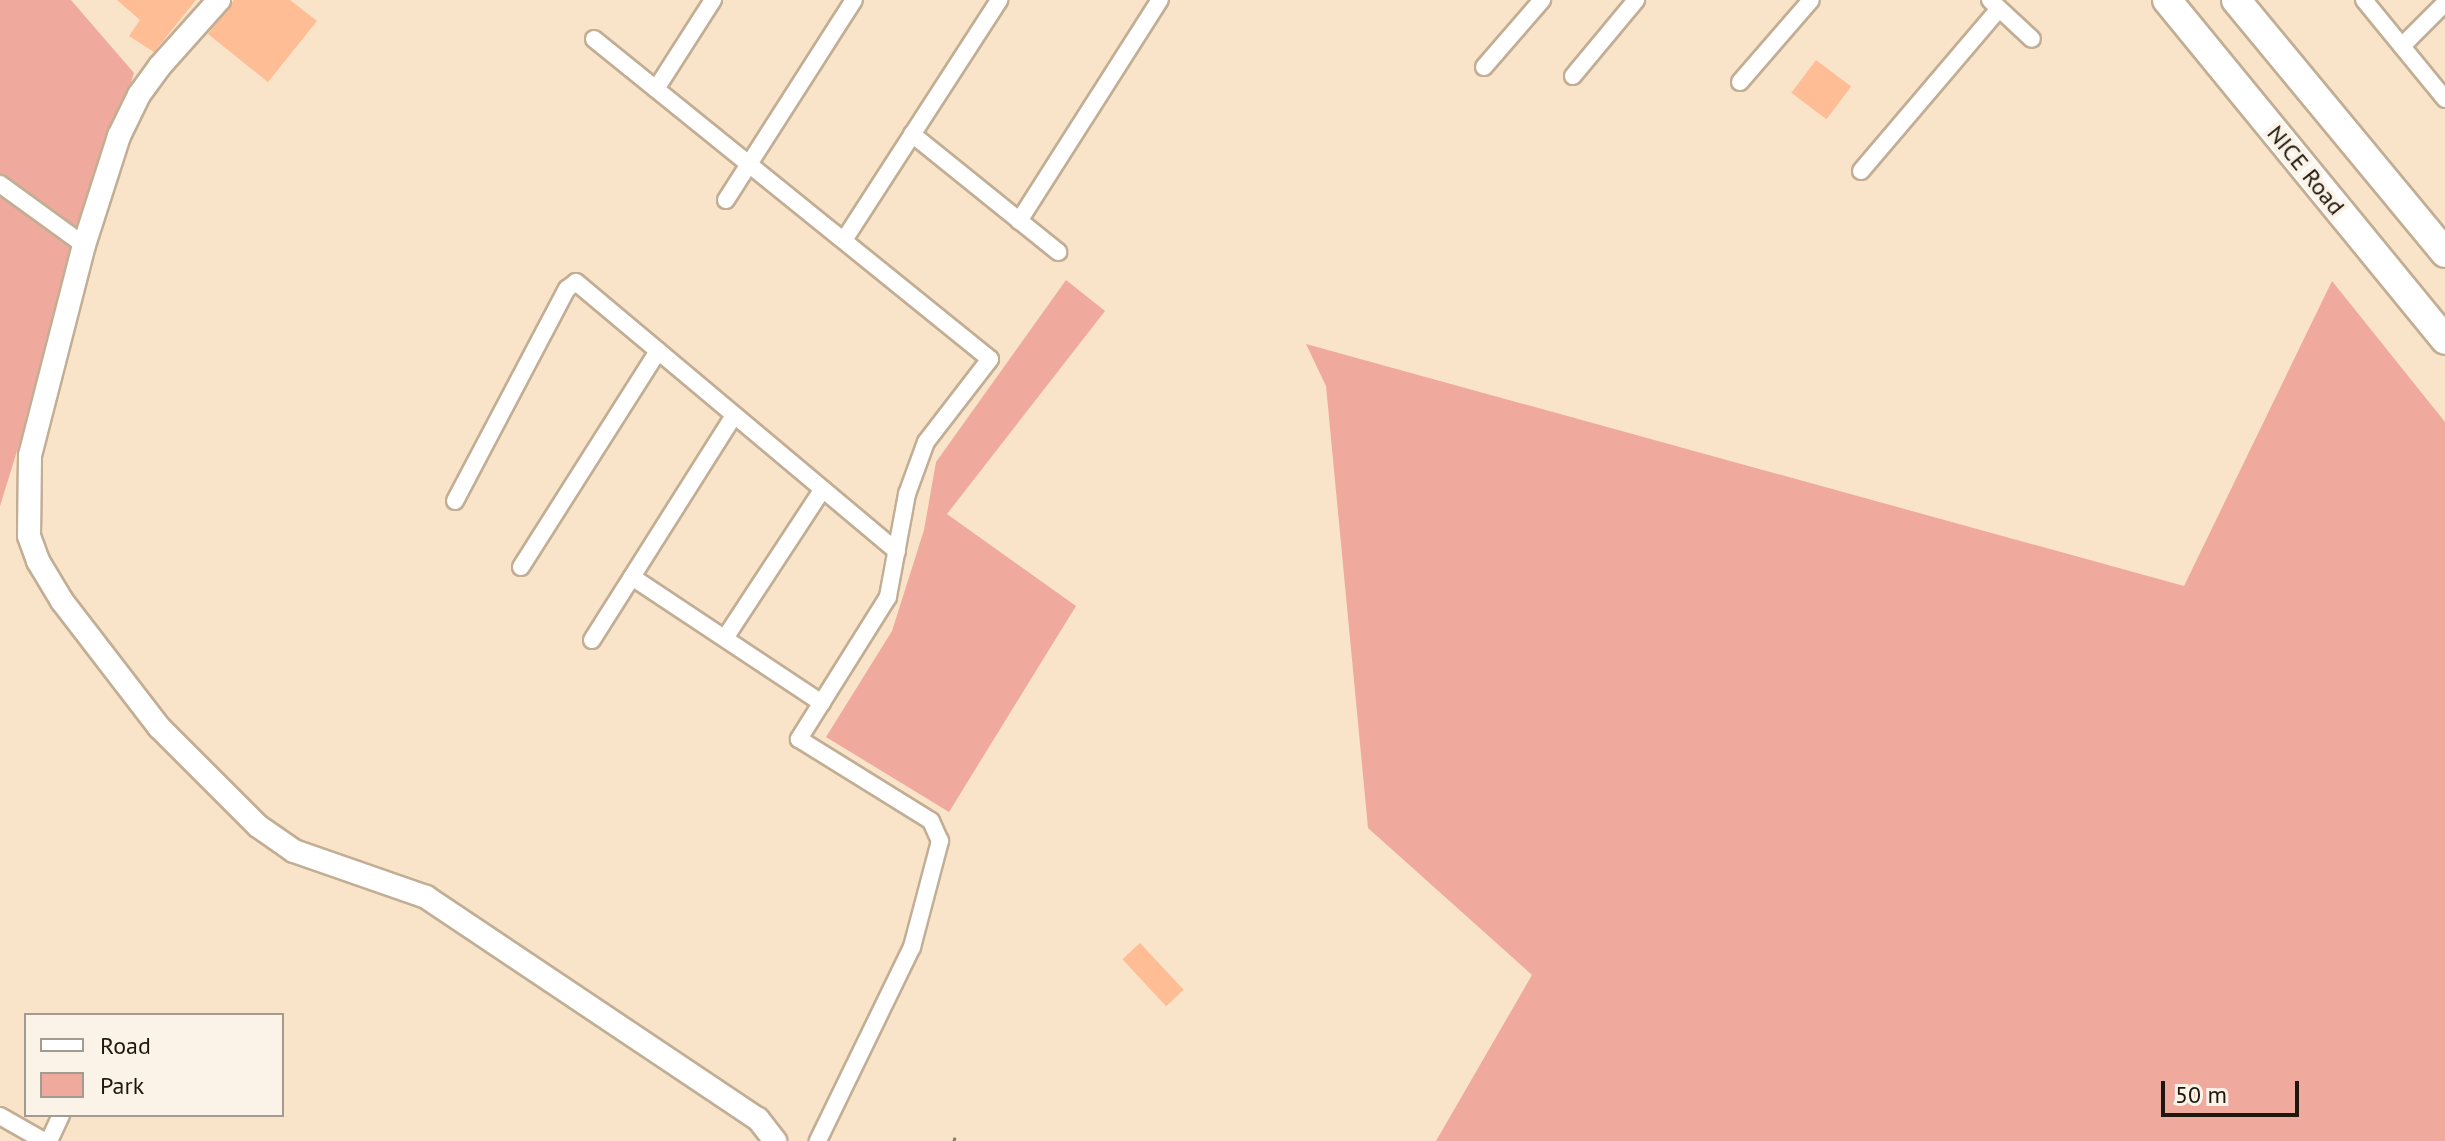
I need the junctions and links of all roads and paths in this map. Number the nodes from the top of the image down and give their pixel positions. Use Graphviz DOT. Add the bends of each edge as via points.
graph roads {
  1 [pos="219,0"];
  2 [pos="713,0"];
  3 [pos="854,0"];
  4 [pos="999,0"];
  5 [pos="1160,0"];
  6 [pos="1542,0"];
  7 [pos="1636,0"];
  8 [pos="1811,0"];
  9 [pos="2167,0"];
  10 [pos="2236,0"];
  11 [pos="2364,0"];
  12 [pos="2445,3"];
  13 [pos="1994,4"];
  14 [pos="594,39"];
  15 [pos="2032,39"];
  16 [pos="2402,46"];
  17 [pos="1484,67"];
  18 [pos="1573,76"];
  19 [pos="1740,82"];
  20 [pos="656,89"];
  21 [pos="2445,99"];
  22 [pos="912,134"];
  23 [pos="749,164"];
  24 [pos="1861,171"];
  25 [pos="0,184"];
  26 [pos="726,200"];
  27 [pos="1019,221"];
  28 [pos="844,240"];
  29 [pos="84,245"];
  30 [pos="1058,252"];
  31 [pos="2445,253"];
  32 [pos="2445,340"];
  33 [pos="658,351"];
  34 [pos="734,415"];
  35 [pos="823,489"];
  36 [pos="455,501"];
  37 [pos="897,551"];
  38 [pos="521,567"];
  39 [pos="632,577"];
  40 [pos="725,638"];
  41 [pos="592,640"];
  42 [pos="822,703"];
  43 [pos="0,1116"];
  44 [pos="60,1117"];
  45 [pos="47,1141"];
  46 [pos="775,1141"];
  47 [pos="818,1141"];
  1 -- 29 [label="street" via="139,95 119,136"];
  2 -- 20 [label="street"];
  3 -- 23 [label="street"];
  4 -- 22 [label="street"];
  5 -- 27 [label="street"];
  6 -- 17 [label="street"];
  7 -- 18 [label="street"];
  8 -- 19 [label="street"];
  9 -- 32 [label="highway, NICE Road"];
  10 -- 31 [label="highway"];
  11 -- 16 [label="street"];
  12 -- 16 [label="street"];
  13 -- 15 [label="street"];
  13 -- 24 [label="street"];
  14 -- 20 [label="street"];
  16 -- 21 [label="street"];
  20 -- 23 [label="street"];
  22 -- 27 [label="street"];
  22 -- 28 [label="street"];
  23 -- 26 [label="street"];
  23 -- 28 [label="street"];
  25 -- 29 [label="street"];
  27 -- 30 [label="street"];
  28 -- 37 [label="street" via="990,359 926,442 907,494"];
  29 -- 46 [label="street" via="30,455 29,536 38,561 96,648 159,727 258,826 294,851 426,897 758,1119"];
  33 -- 34 [label="street"];
  33 -- 36 [label="street" via="576,282 567,289"];
  33 -- 38 [label="street"];
  34 -- 35 [label="street"];
  34 -- 39 [label="street"];
  35 -- 37 [label="street"];
  35 -- 40 [label="street"];
  37 -- 42 [label="street" via="888,597"];
  39 -- 40 [label="street"];
  39 -- 41 [label="street"];
  40 -- 42 [label="street"];
  42 -- 47 [label="street" via="799,739 931,821 940,841 912,947"];
  43 -- 45 [label="street"];
  44 -- 45 [label="street"];
}
